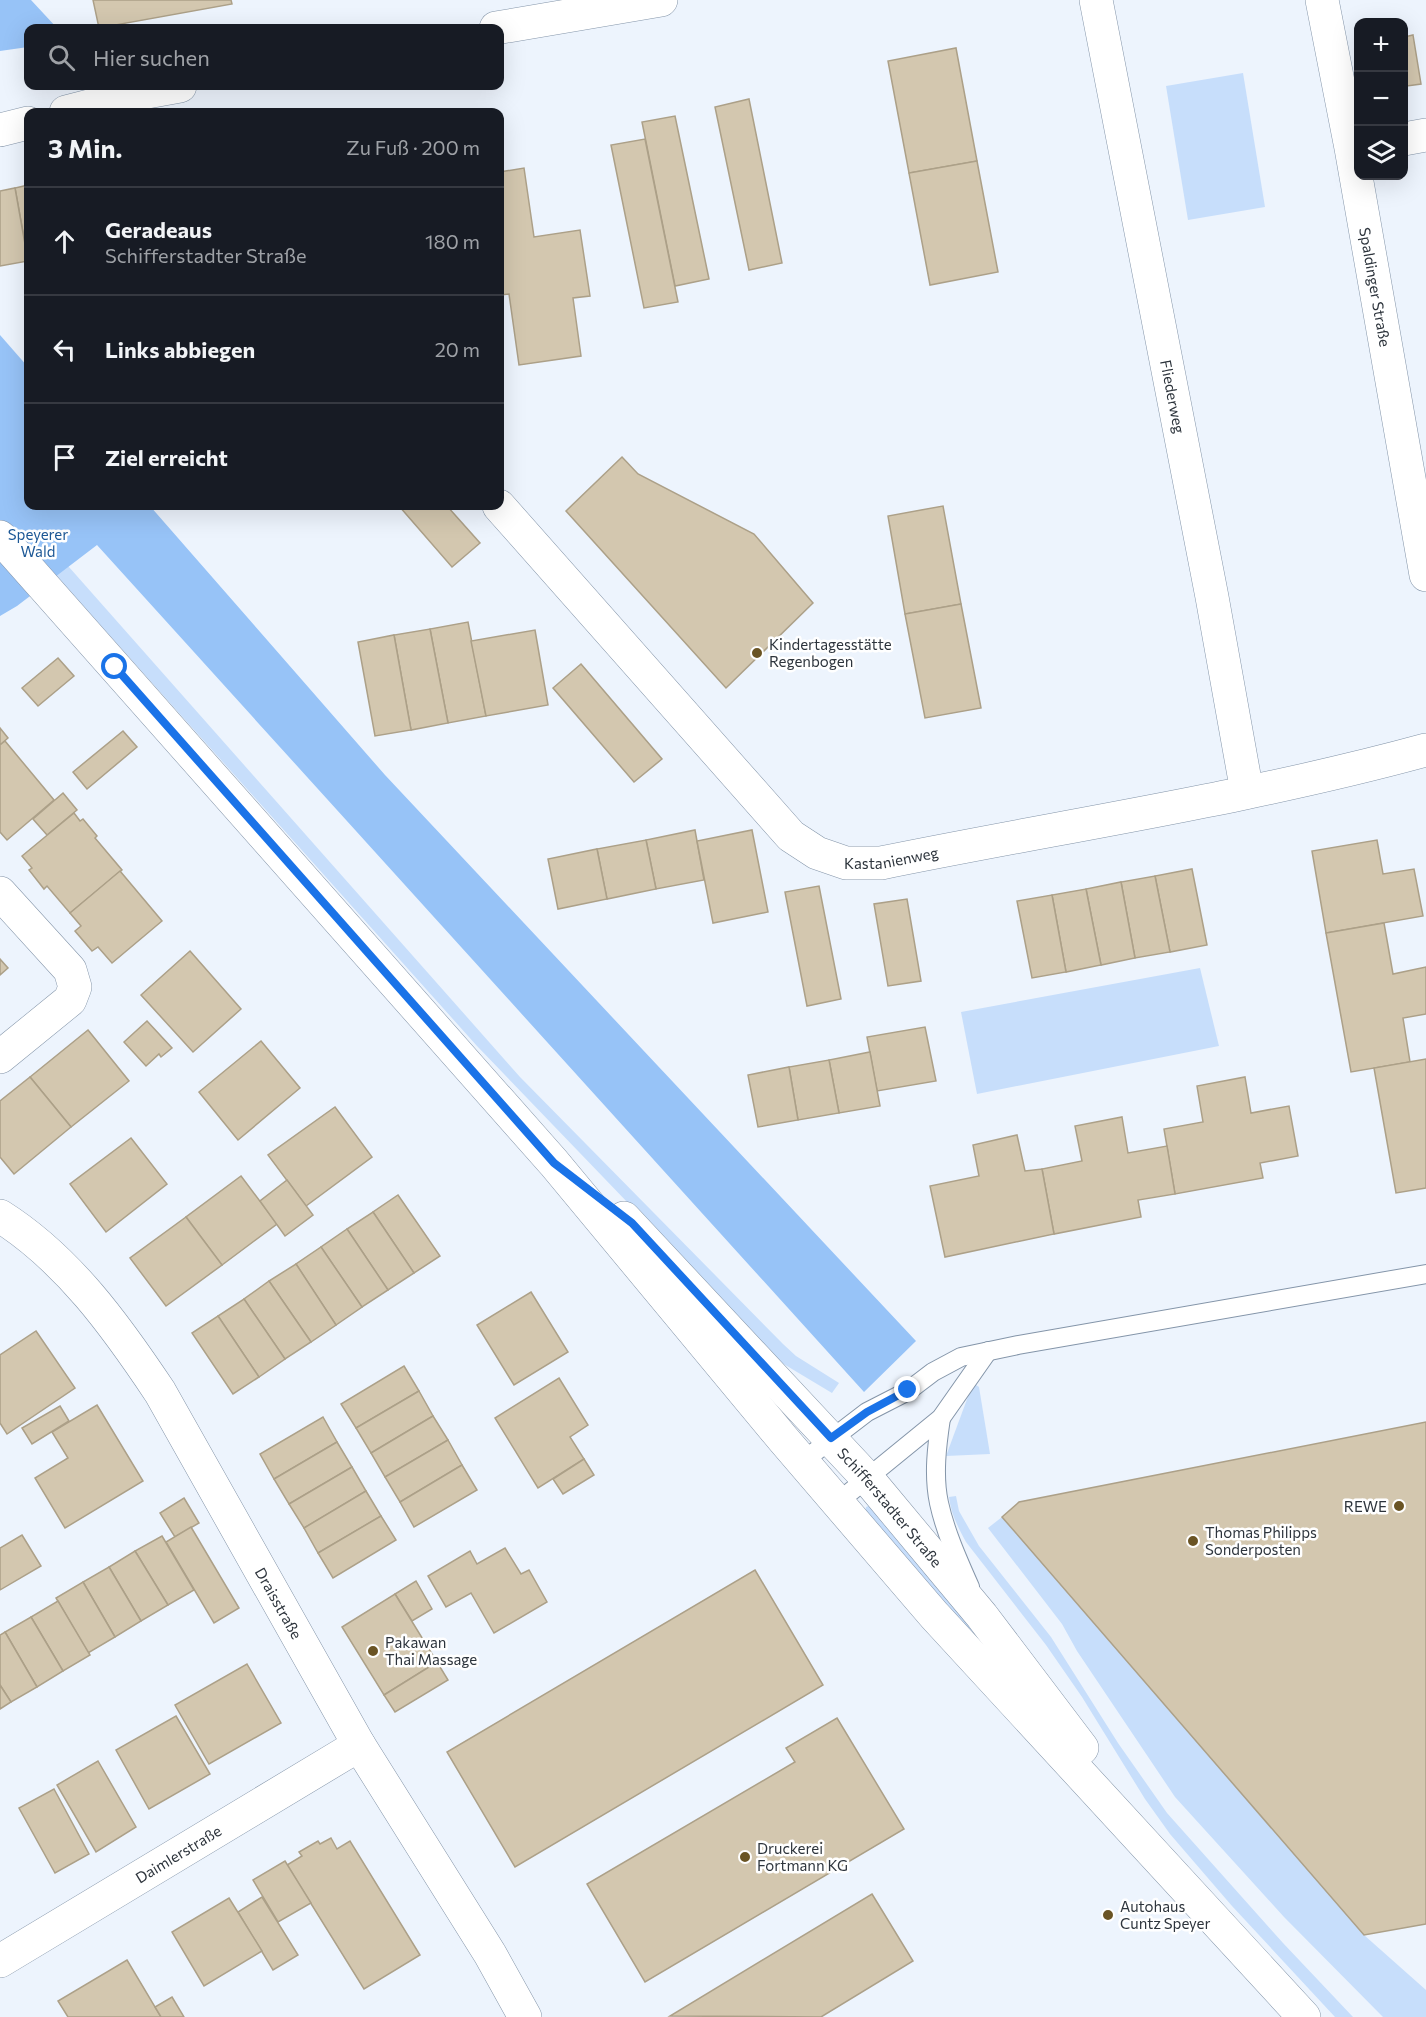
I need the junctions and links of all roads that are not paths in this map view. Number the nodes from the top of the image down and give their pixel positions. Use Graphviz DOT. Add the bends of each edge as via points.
graph roads {
  1 [pos="661,0"];
  2 [pos="1096,0"];
  3 [pos="1322,0"];
  4 [pos="504,27"];
  5 [pos="172,90"];
  6 [pos="144,103"];
  7 [pos="101,108"];
  8 [pos="24,124"];
  9 [pos="0,130"];
  10 [pos="1426,135"];
  11 [pos="1408,138"];
  12 [pos="1354,143"];
  13 [pos="1360,180"];
  14 [pos="503,510"];
  15 [pos="0,537"];
  16 [pos="1426,575"];
  17 [pos="1426,750"];
  18 [pos="1247,792"];
  19 [pos="0,893"];
  20 [pos="0,1057"];
  21 [pos="554,1163"];
  22 [pos="0,1216"];
  23 [pos="1426,1274"];
  24 [pos="988,1351"];
  25 [pos="941,1418"];
  26 [pos="831,1438"];
  27 [pos="803,1461"];
  28 [pos="867,1478"];
  29 [pos="838,1502"];
  30 [pos="982,1616"];
  31 [pos="359,1745"];
  32 [pos="1186,1887"];
  33 [pos="0,1961"];
  34 [pos="525,2017"];
  35 [pos="1304,2017"];
  1 -- 4 [label="street"];
  2 -- 18 [label="street, Fliederweg"];
  3 -- 12 [label="street, Spaldinger Straße"];
  5 -- 6 [label="street"];
  6 -- 7 [label="street"];
  8 -- 9 [label="street"];
  10 -- 11 [label="street"];
  13 -- 16 [label="street, Spaldinger Straße"];
  14 -- 18 [label="street, Kastanienweg" via="791,836 817,853 846,863 881,862"];
  15 -- 21 [label="street, Schifferstadter Straße"];
  17 -- 18 [label="street, Kastanienweg" via="1350,771"];
  19 -- 20 [label="street" via="70,970 75,987 70,1000"];
  21 -- 26 [label="street, Schifferstadter Straße" via="632,1223"];
  21 -- 27 [label="street, Schifferstadter Straße"];
  22 -- 31 [label="street, Draisstraße" via="51,1255 132,1350 212,1482"];
  23 -- 24 [label="lane"];
  24 -- 25 [label="lane"];
  24 -- 26 [label="lane" via="961,1357 933,1372"];
  25 -- 28 [label="lane"];
  25 -- 30 [label="lane" via="938,1502"];
  26 -- 27 [label="lane"];
  26 -- 28 [label="street, Schifferstadter Straße"];
  27 -- 29 [label="street, Schifferstadter Straße"];
  28 -- 29 [label="lane"];
  28 -- 30 [label="street, Schifferstadter Straße"];
  29 -- 32 [label="street, Schifferstadter Straße" via="934,1615"];
  30 -- 32 [label="street, Schifferstadter Straße"];
  31 -- 33 [label="street, Daimlerstraße"];
  31 -- 34 [label="street, Draisstraße"];
  32 -- 35 [label="street, Schifferstadter Straße"];
}
